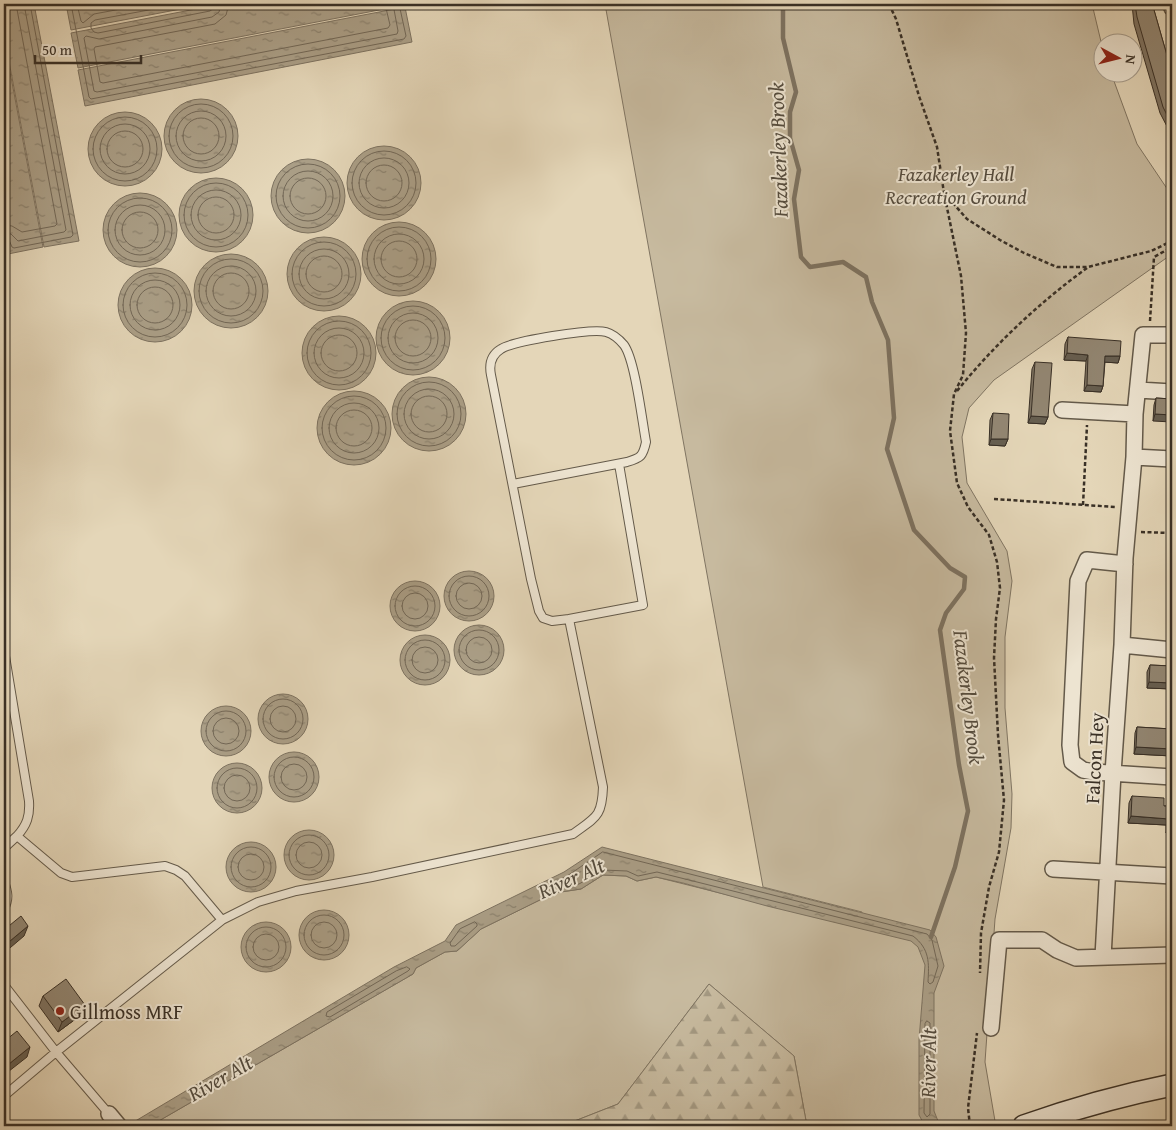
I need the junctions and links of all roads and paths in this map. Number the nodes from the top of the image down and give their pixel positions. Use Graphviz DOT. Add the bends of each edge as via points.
graph roads {
  1 [pos="889,4"];
  2 [pos="1171,4"];
  3 [pos="1172,8"];
  4 [pos="944,194"];
  5 [pos="1172,241"];
  6 [pos="1172,247"];
  7 [pos="1088,267"];
  8 [pos="1146,335"];
  9 [pos="1172,335"];
  10 [pos="1138,390"];
  11 [pos="1172,392"];
  12 [pos="954,394"];
  13 [pos="1062,410"];
  14 [pos="1088,411"];
  15 [pos="1134,414"];
  16 [pos="1134,456"];
  17 [pos="1172,459"];
  18 [pos="619,464"];
  19 [pos="513,484"];
  20 [pos="994,500"];
  21 [pos="1083,505"];
  22 [pos="1129,508"];
  23 [pos="1127,532"];
  24 [pos="1172,533"];
  25 [pos="1125,564"];
  26 [pos="569,620"];
  27 [pos="1122,645"];
  28 [pos="4,650"];
  29 [pos="1172,650"];
  30 [pos="1113,773"];
  31 [pos="1172,777"];
  32 [pos="17,836"];
  33 [pos="4,848"];
  34 [pos="1053,869"];
  35 [pos="1108,873"];
  36 [pos="1172,876"];
  37 [pos="4,882"];
  38 [pos="4,909"];
  39 [pos="222,920"];
  40 [pos="1172,955"];
  41 [pos="1103,957"];
  42 [pos="980,977"];
  43 [pos="4,986"];
  44 [pos="984,1026"];
  45 [pos="56,1052"];
  46 [pos="1172,1085"];
  47 [pos="4,1096"];
  48 [pos="109,1114"];
  49 [pos="119,1126"];
  50 [pos="970,1126"];
  51 [pos="1024,1126"];
  1 -- 4 [label="path" via="937,147"];
  2 -- 3 [label="street"];
  4 -- 7 [label="path" via="967,219 1024,253 1057,267"];
  4 -- 12 [label="path" via="960,276 966,333 963,375"];
  5 -- 7 [label="path" via="1152,251"];
  6 -- 8 [label="path" via="1154,257"];
  7 -- 12 [label="path" via="1056,290 976,367"];
  8 -- 9 [label="street"];
  8 -- 10 [label="street, Falcon Hey"];
  10 -- 11 [label="street"];
  10 -- 15 [label="street, Falcon Hey"];
  12 -- 42 [label="path" via="950,430 957,483 968,507 989,535 1000,588 994,658 1004,800 999,852 989,887 982,932"];
  13 -- 14 [label="street"];
  14 -- 15 [label="street"];
  14 -- 21 [label="path"];
  15 -- 16 [label="street, Falcon Hey"];
  16 -- 17 [label="street"];
  16 -- 22 [label="street, Falcon Hey"];
  18 -- 19 [label="lane"];
  18 -- 19 [label="lane" via="639,458 646,442 632,361 625,346 616,337 593,330 518,343 500,349 490,365"];
  18 -- 26 [label="lane" via="643,605"];
  19 -- 26 [label="lane" via="539,611 543,618 552,621"];
  20 -- 21 [label="path"];
  21 -- 22 [label="path"];
  22 -- 23 [label="street, Falcon Hey"];
  23 -- 24 [label="path"];
  23 -- 25 [label="street, Falcon Hey"];
  25 -- 27 [label="street, Falcon Hey"];
  25 -- 30 [label="street" via="1087,560 1078,581 1070,745 1072,762 1082,770"];
  26 -- 39 [label="lane" via="602,787 602,805 596,818 573,834 372,878 296,891 258,902"];
  27 -- 29 [label="street"];
  27 -- 30 [label="street, Falcon Hey"];
  28 -- 32 [label="lane" via="30,807 26,826"];
  30 -- 31 [label="street"];
  30 -- 35 [label="street, Falcon Hey"];
  32 -- 33 [label="lane"];
  32 -- 39 [label="lane" via="61,873 72,876 165,866 176,870 185,876"];
  34 -- 35 [label="street"];
  35 -- 36 [label="street"];
  35 -- 41 [label="street, Falcon Hey"];
  37 -- 38 [label="lane" via="8,891"];
  39 -- 45 [label="lane"];
  40 -- 41 [label="street"];
  41 -- 44 [label="street" via="1076,958 1042,940 998,940"];
  43 -- 45 [label="lane"];
  44 -- 50 [label="path" via="968,1108"];
  45 -- 47 [label="lane"];
  45 -- 48 [label="lane"];
  46 -- 51 [label="street" via="1066,1111"];
  48 -- 49 [label="street"];
}
